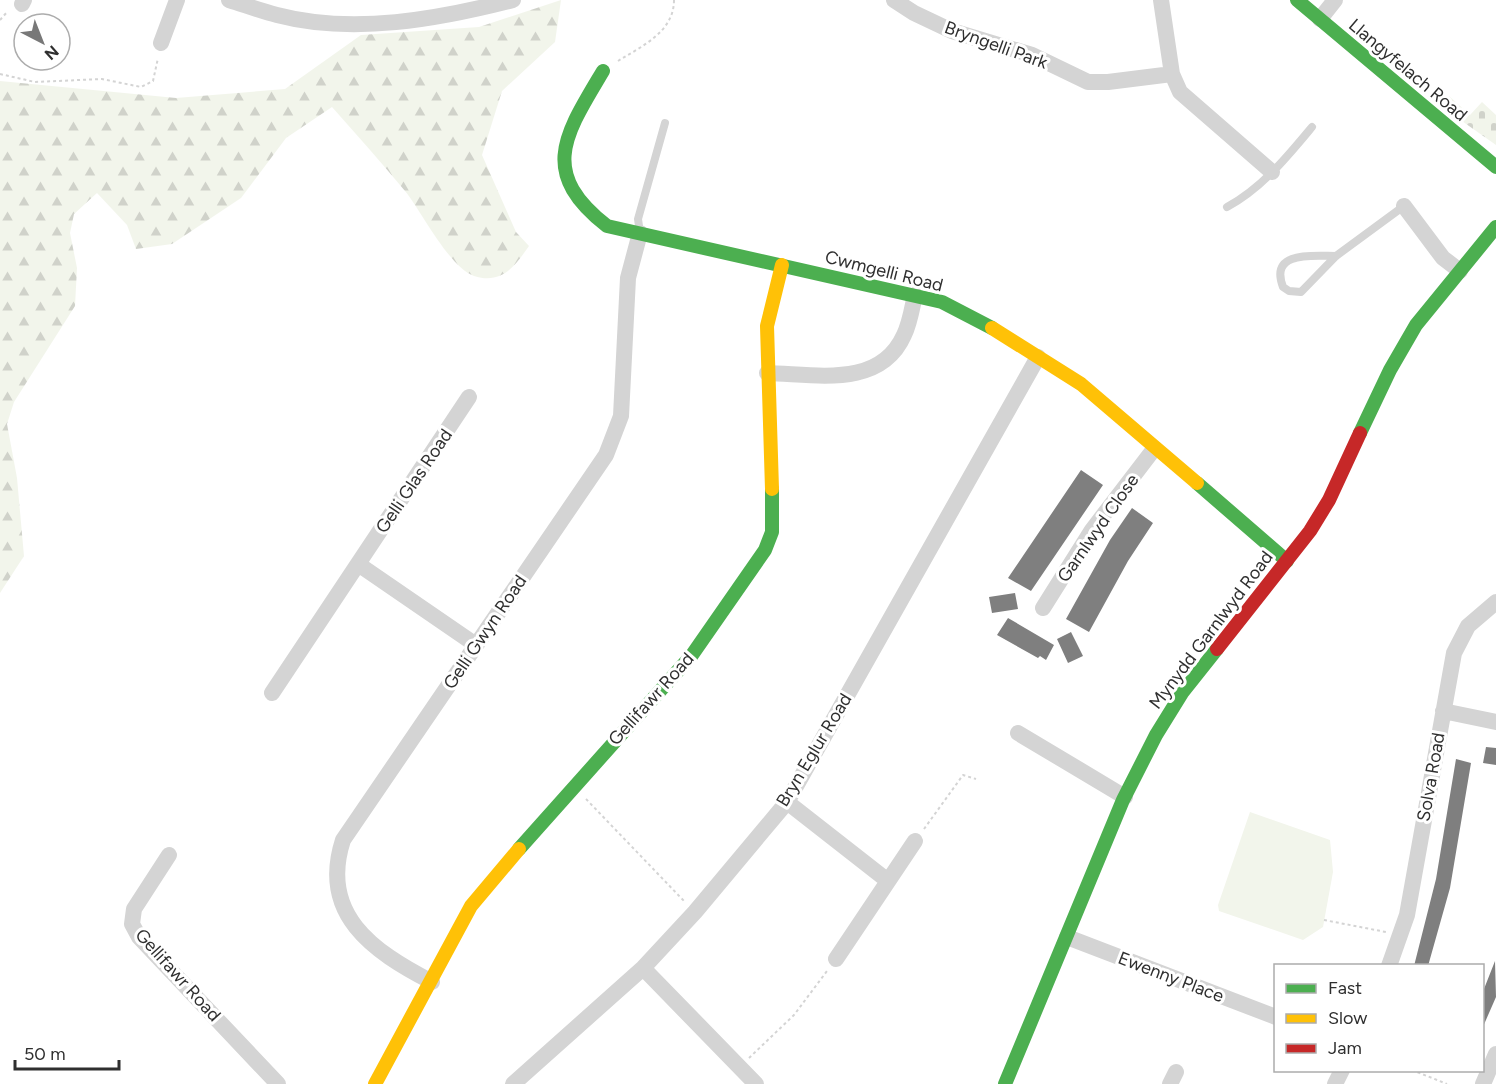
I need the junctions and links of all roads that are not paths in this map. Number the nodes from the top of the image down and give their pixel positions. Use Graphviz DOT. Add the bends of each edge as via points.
graph roads {
  1 [pos="177,0"];
  2 [pos="229,0"];
  3 [pos="513,0"];
  4 [pos="894,0"];
  5 [pos="1161,0"];
  6 [pos="1297,0"];
  7 [pos="1335,0"];
  8 [pos="1320,19"];
  9 [pos="161,43"];
  10 [pos="603,71"];
  11 [pos="1172,74"];
  12 [pos="665,123"];
  13 [pos="1311,127"];
  14 [pos="1496,167"];
  15 [pos="1272,172"];
  16 [pos="1404,206"];
  17 [pos="1227,207"];
  18 [pos="1496,227"];
  19 [pos="640,233"];
  20 [pos="1336,256"];
  21 [pos="782,264"];
  22 [pos="1460,272"];
  23 [pos="915,295"];
  24 [pos="1038,357"];
  25 [pos="767,373"];
  26 [pos="469,397"];
  27 [pos="1154,449"];
  28 [pos="1287,561"];
  29 [pos="358,564"];
  30 [pos="1496,602"];
  31 [pos="1043,608"];
  32 [pos="476,645"];
  33 [pos="272,693"];
  34 [pos="1443,711"];
  35 [pos="1496,722"];
  36 [pos="1018,733"];
  37 [pos="1125,797"];
  38 [pos="787,802"];
  39 [pos="915,841"];
  40 [pos="169,855"];
  41 [pos="888,881"];
  42 [pos="1067,937"];
  43 [pos="836,959"];
  44 [pos="1390,964"];
  45 [pos="643,968"];
  46 [pos="432,982"];
  47 [pos="1274,1017"];
  48 [pos="1496,1054"];
  49 [pos="278,1084"];
  50 [pos="375,1084"];
  51 [pos="513,1084"];
  52 [pos="756,1084"];
  53 [pos="1005,1084"];
  54 [pos="1483,1084"];
  1 -- 9 [label="street"];
  2 -- 3 [label="street" via="279,16 375,23 435,17"];
  4 -- 11 [label="street, Bryngelli Park" via="952,31 1032,55 1088,82"];
  5 -- 11 [label="street"];
  6 -- 8 [label="street, Llangyfelach Road"];
  7 -- 8 [label="street"];
  8 -- 14 [label="street, Llangyfelach Road"];
  10 -- 19 [label="street, Cwmgelli Road" via="571,126 564,154 567,177 576,199 590,215 607,226"];
  11 -- 15 [label="street" via="1180,92"];
  12 -- 19 [label="lane" via="638,219"];
  13 -- 15 [label="lane"];
  15 -- 17 [label="lane"];
  16 -- 20 [label="lane"];
  16 -- 22 [label="street" via="1443,258"];
  18 -- 22 [label="street, Mynydd Garnlwyd Road"];
  19 -- 21 [label="street, Cwmgelli Road"];
  19 -- 32 [label="street, Gelli Gwyn Road" via="628,278 621,416 614,436 606,454"];
  20 -- 20 [label="lane" via="1301,292 1283,287 1281,273 1290,259 1302,255"];
  21 -- 23 [label="street, Cwmgelli Road"];
  21 -- 25 [label="street, Gellifawr Road" via="767,326"];
  22 -- 28 [label="street, Mynydd Garnlwyd Road" via="1416,326 1390,370 1329,500"];
  23 -- 24 [label="street, Cwmgelli Road" via="942,302 983,322"];
  23 -- 25 [label="street" via="905,334 879,366 856,375"];
  24 -- 27 [label="street, Cwmgelli Road" via="1081,384"];
  24 -- 38 [label="street, Bryn Eglur Road"];
  25 -- 46 [label="street, Gellifawr Road" via="773,513 772,532 765,550 692,655 485,887"];
  26 -- 29 [label="street, Gelli Glas Road"];
  27 -- 28 [label="street, Cwmgelli Road"];
  27 -- 31 [label="street, Garnlwyd Close" via="1092,530"];
  28 -- 37 [label="street, Mynydd Garnlwyd Road" via="1182,693"];
  29 -- 32 [label="street"];
  29 -- 33 [label="street, Gelli Glas Road"];
  30 -- 34 [label="street, Solva Road" via="1460,638"];
  32 -- 46 [label="street, Gelli Gwyn Road" via="343,840 337,858 338,893 352,925 364,938"];
  34 -- 35 [label="street"];
  34 -- 44 [label="street, Solva Road" via="1407,915"];
  36 -- 37 [label="street"];
  37 -- 42 [label="street, Mynydd Garnlwyd Road"];
  38 -- 41 [label="street"];
  38 -- 45 [label="street, Bryn Eglur Road"];
  39 -- 41 [label="street"];
  40 -- 49 [label="street, Gellifawr Road" via="134,909 132,924 139,937"];
  41 -- 43 [label="street"];
  42 -- 47 [label="street, Ewenny Place"];
  42 -- 53 [label="street, Mynydd Garnlwyd Road"];
  45 -- 51 [label="street, Bryn Eglur Road"];
  45 -- 52 [label="street"];
  46 -- 50 [label="street, Gellifawr Road"];
  48 -- 54 [label="street"];
}
